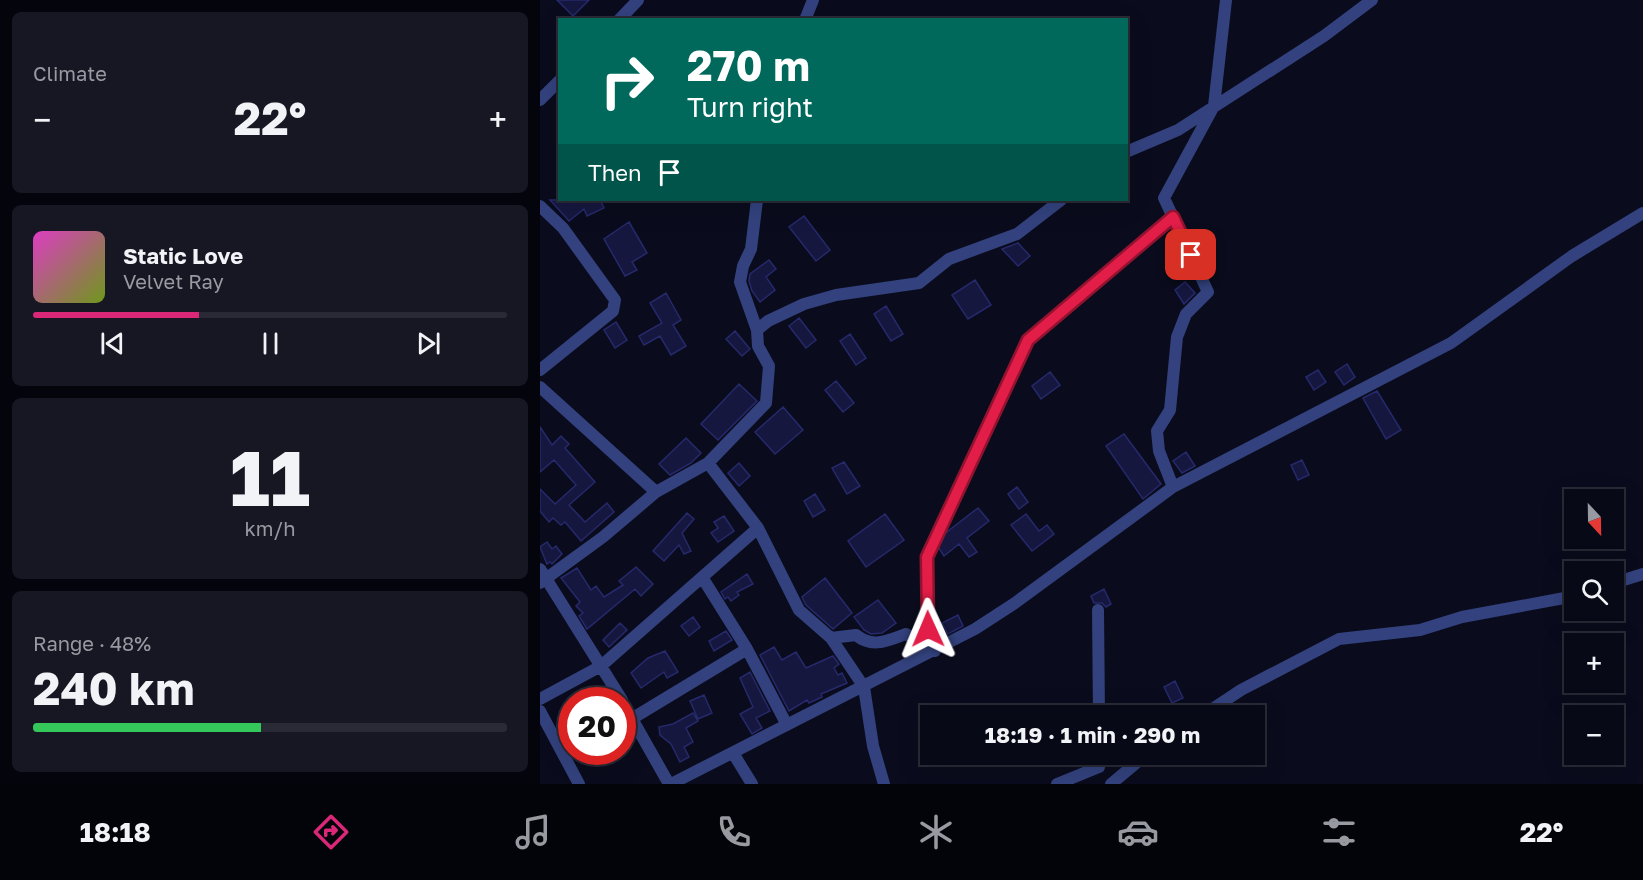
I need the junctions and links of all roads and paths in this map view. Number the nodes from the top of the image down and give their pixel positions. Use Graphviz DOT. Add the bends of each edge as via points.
graph roads {
  1 [pos="638,0"];
  2 [pos="813,0"];
  3 [pos="1226,0"];
  4 [pos="1372,0"];
  5 [pos="621,18"];
  6 [pos="806,18"];
  7 [pos="558,82"];
  8 [pos="540,100"];
  9 [pos="1214,106"];
  10 [pos="1128,151"];
  11 [pos="757,201"];
  12 [pos="1060,201"];
  13 [pos="540,206"];
  14 [pos="1643,213"];
  15 [pos="1173,217"];
  16 [pos="757,330"];
  17 [pos="540,370"];
  18 [pos="540,387"];
  19 [pos="708,463"];
  20 [pos="1173,487"];
  21 [pos="656,492"];
  22 [pos="758,528"];
  23 [pos="1643,574"];
  24 [pos="542,577"];
  25 [pos="702,578"];
  26 [pos="1624,580"];
  27 [pos="1564,598"];
  28 [pos="1098,610"];
  29 [pos="831,638"];
  30 [pos="747,649"];
  31 [pos="936,651"];
  32 [pos="601,666"];
  33 [pos="614,687"];
  34 [pos="864,687"];
  35 [pos="540,699"];
  36 [pos="1099,705"];
  37 [pos="1219,705"];
  38 [pos="540,711"];
  39 [pos="636,716"];
  40 [pos="636,723"];
  41 [pos="787,725"];
  42 [pos="733,753"];
  43 [pos="1099,765"];
  44 [pos="1134,765"];
  45 [pos="579,784"];
  46 [pos="670,784"];
  47 [pos="752,784"];
  48 [pos="884,784"];
  49 [pos="1057,784"];
  50 [pos="1111,784"];
  1 -- 5 [label="street"];
  2 -- 6 [label="street"];
  3 -- 9 [label="street"];
  4 -- 9 [label="street" via="1324,36"];
  7 -- 8 [label="street"];
  9 -- 10 [label="street" via="1160,140"];
  9 -- 15 [label="street" via="1164,198"];
  11 -- 16 [label="street" via="751,249 740,282"];
  12 -- 16 [label="street" via="1017,234 949,260 919,283 814,301 784,312"];
  13 -- 17 [label="street" via="563,228 615,300 613,311"];
  14 -- 20 [label="street" via="1572,256 1451,343"];
  15 -- 20 [label="street" via="1208,292 1186,314 1177,337 1170,410 1157,431 1159,451"];
  15 -- 31 [label="lane" via="1028,340 927,557 928,629"];
  16 -- 19 [label="street" via="758,346 769,366 766,404"];
  18 -- 21 [label="street"];
  19 -- 21 [label="street"];
  19 -- 22 [label="street"];
  20 -- 31 [label="street" via="1015,603"];
  21 -- 24 [label="street"];
  22 -- 25 [label="street"];
  22 -- 29 [label="street" via="799,610"];
  23 -- 26 [label="street"];
  24 -- 32 [label="street"];
  25 -- 30 [label="street"];
  25 -- 32 [label="street"];
  27 -- 37 [label="street" via="1476,614 1420,630 1339,639"];
  28 -- 36 [label="street"];
  29 -- 31 [label="street" via="856,635 875,644 906,634"];
  29 -- 34 [label="street"];
  30 -- 39 [label="street"];
  30 -- 41 [label="street"];
  31 -- 34 [label="street"];
  32 -- 33 [label="street"];
  32 -- 35 [label="street"];
  34 -- 41 [label="street"];
  34 -- 48 [label="street" via="873,746"];
  38 -- 45 [label="street"];
  40 -- 46 [label="street"];
  41 -- 42 [label="street"];
  42 -- 46 [label="street"];
  42 -- 47 [label="street"];
  43 -- 49 [label="street"];
  44 -- 50 [label="street"];
}
